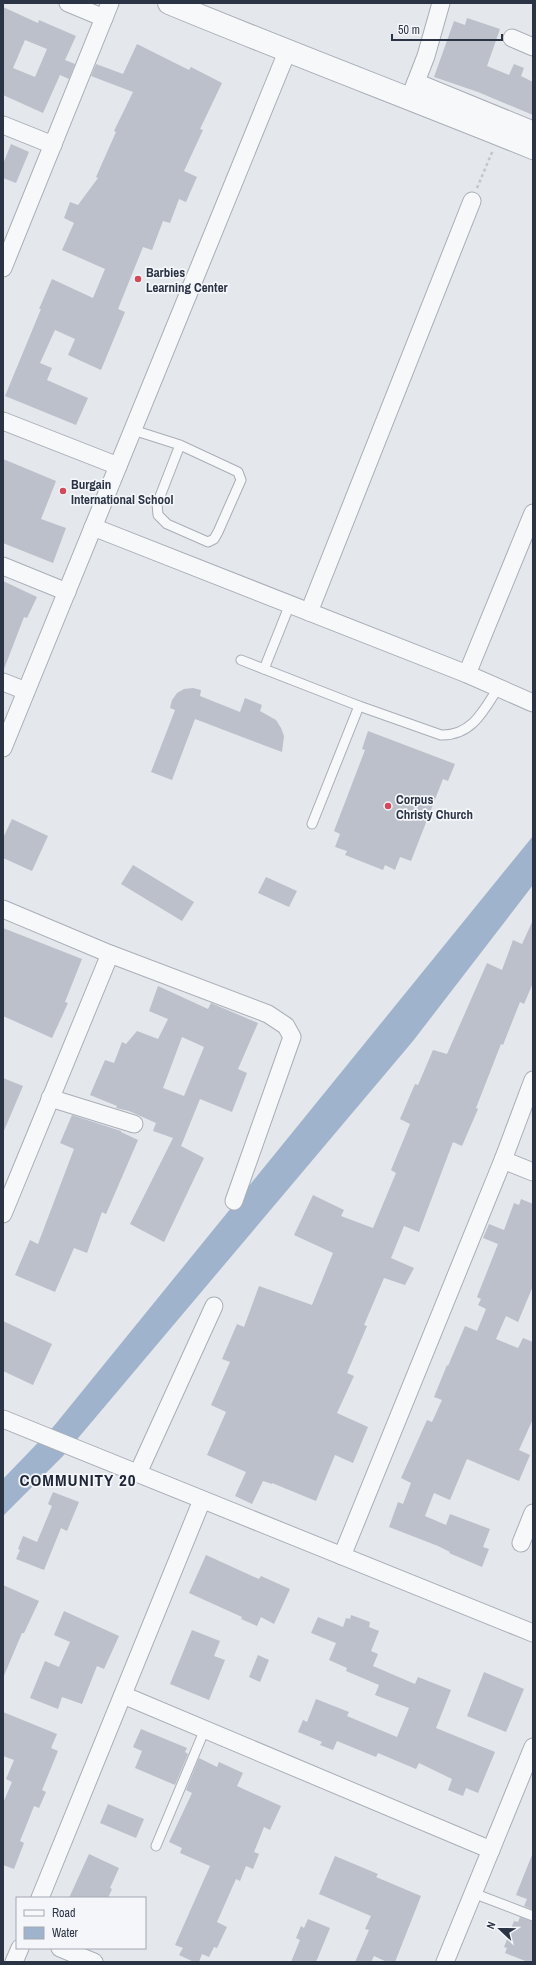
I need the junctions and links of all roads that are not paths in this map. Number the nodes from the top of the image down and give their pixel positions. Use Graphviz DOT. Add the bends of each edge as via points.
graph roads {
  1 [pos="68,3"];
  2 [pos="169,3"];
  3 [pos="437,4"];
  4 [pos="107,11"];
  5 [pos="512,38"];
  6 [pos="533,47"];
  7 [pos="287,52"];
  8 [pos="413,90"];
  9 [pos="3,125"];
  10 [pos="533,130"];
  11 [pos="53,145"];
  12 [pos="533,148"];
  13 [pos="472,201"];
  14 [pos="3,268"];
  15 [pos="3,421"];
  16 [pos="133,430"];
  17 [pos="180,446"];
  18 [pos="118,466"];
  19 [pos="533,513"];
  20 [pos="93,527"];
  21 [pos="3,566"];
  22 [pos="66,592"];
  23 [pos="290,604"];
  24 [pos="309,612"];
  25 [pos="241,660"];
  26 [pos="264,669"];
  27 [pos="467,674"];
  28 [pos="3,682"];
  29 [pos="498,688"];
  30 [pos="26,691"];
  31 [pos="533,703"];
  32 [pos="359,706"];
  33 [pos="3,748"];
  34 [pos="312,824"];
  35 [pos="3,909"];
  36 [pos="110,954"];
  37 [pos="533,1080"];
  38 [pos="50,1098"];
  39 [pos="134,1124"];
  40 [pos="503,1160"];
  41 [pos="533,1172"];
  42 [pos="234,1201"];
  43 [pos="3,1214"];
  44 [pos="214,1306"];
  45 [pos="3,1419"];
  46 [pos="138,1474"];
  47 [pos="202,1500"];
  48 [pos="533,1513"];
  49 [pos="521,1543"];
  50 [pos="342,1556"];
  51 [pos="533,1634"];
  52 [pos="123,1695"];
  53 [pos="205,1729"];
  54 [pos="533,1747"];
  55 [pos="156,1846"];
  56 [pos="491,1850"];
  57 [pos="473,1893"];
  58 [pos="40,1897"];
  59 [pos="533,1916"];
  60 [pos="20,1949"];
  61 [pos="62,1949"];
  62 [pos="14,1962"];
  63 [pos="94,1962"];
  64 [pos="445,1962"];
  1 -- 4 [label="street"];
  2 -- 7 [label="street"];
  3 -- 8 [label="street" via="426,56"];
  4 -- 11 [label="street"];
  5 -- 6 [label="street"];
  7 -- 8 [label="street"];
  7 -- 16 [label="street"];
  8 -- 10 [label="street"];
  8 -- 12 [label="street" via="499,134"];
  9 -- 11 [label="street"];
  11 -- 14 [label="street"];
  13 -- 24 [label="street"];
  15 -- 18 [label="street"];
  16 -- 17 [label="lane"];
  16 -- 18 [label="street"];
  17 -- 17 [label="lane" via="157,504 158,515 167,524 208,542 214,539 218,532 241,480 240,475 234,469"];
  18 -- 20 [label="street"];
  19 -- 27 [label="street"];
  20 -- 22 [label="street"];
  20 -- 23 [label="street"];
  21 -- 22 [label="street"];
  22 -- 30 [label="street"];
  23 -- 24 [label="street"];
  23 -- 26 [label="lane"];
  24 -- 27 [label="street"];
  25 -- 26 [label="lane"];
  26 -- 32 [label="lane"];
  27 -- 29 [label="street"];
  28 -- 30 [label="street"];
  29 -- 31 [label="street"];
  29 -- 32 [label="lane" via="477,722 453,735 441,734"];
  30 -- 33 [label="street"];
  32 -- 34 [label="lane"];
  35 -- 36 [label="street"];
  36 -- 38 [label="street"];
  36 -- 42 [label="street" via="268,1014 286,1026 292,1037"];
  37 -- 40 [label="street"];
  38 -- 39 [label="street"];
  38 -- 43 [label="street"];
  40 -- 41 [label="street"];
  40 -- 50 [label="street"];
  44 -- 46 [label="street"];
  45 -- 46 [label="street"];
  46 -- 47 [label="street"];
  47 -- 50 [label="street"];
  47 -- 52 [label="street"];
  48 -- 49 [label="street"];
  50 -- 51 [label="street"];
  52 -- 53 [label="street"];
  52 -- 58 [label="street"];
  53 -- 55 [label="lane"];
  53 -- 56 [label="street"];
  54 -- 56 [label="street"];
  56 -- 57 [label="street"];
  57 -- 59 [label="lane"];
  57 -- 64 [label="street"];
  60 -- 62 [label="street"];
  61 -- 63 [label="street"];
}
